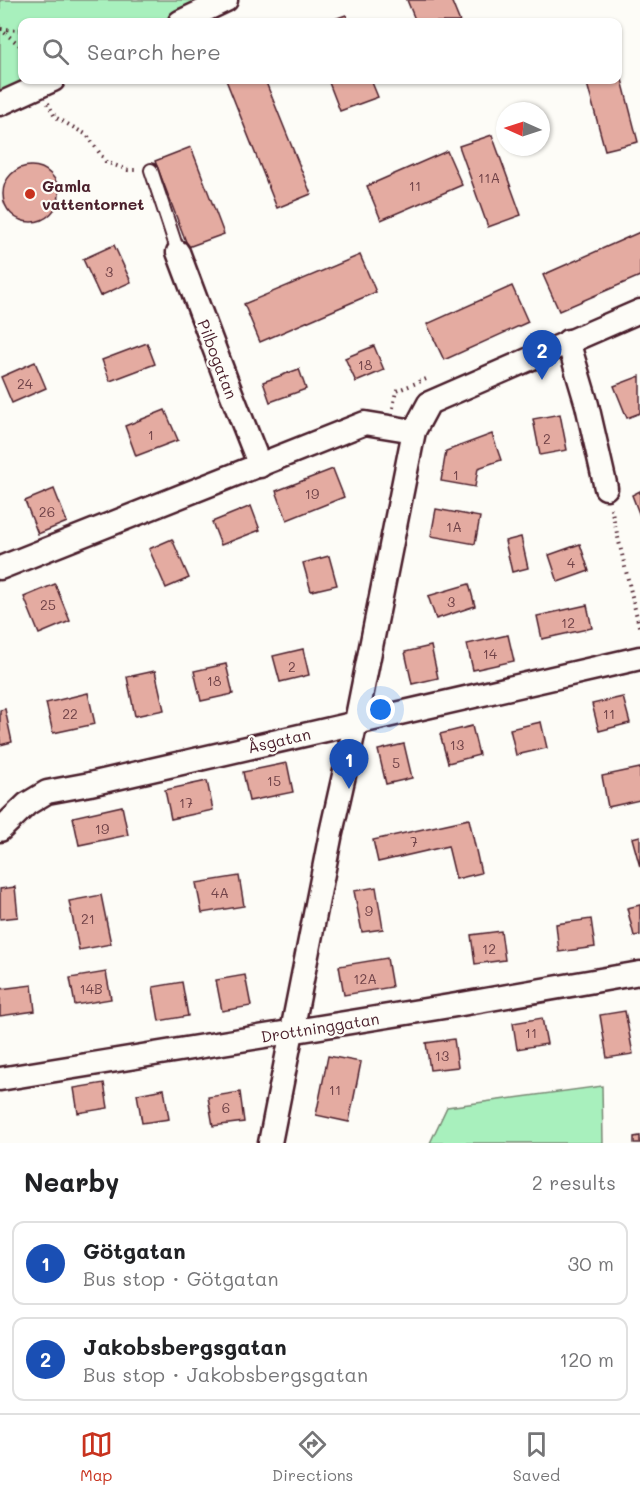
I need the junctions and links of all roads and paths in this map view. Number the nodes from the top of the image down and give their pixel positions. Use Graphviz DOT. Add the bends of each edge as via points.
graph roads {
  1 [pos="226,0"];
  2 [pos="188,18"];
  3 [pos="0,29"];
  4 [pos="18,30"];
  5 [pos="18,43"];
  6 [pos="44,84"];
  7 [pos="46,84"];
  8 [pos="0,104"];
  9 [pos="128,170"];
  10 [pos="151,170"];
  11 [pos="178,252"];
  12 [pos="640,310"];
  13 [pos="568,341"];
  14 [pos="414,430"];
  15 [pos="260,466"];
  16 [pos="606,488"];
  17 [pos="0,568"];
  18 [pos="640,630"];
  19 [pos="640,658"];
  20 [pos="356,722"];
  21 [pos="0,830"];
  22 [pos="640,973"];
  23 [pos="293,1032"];
  24 [pos="0,1079"];
  25 [pos="270,1143"];
  1 -- 2 [label="street"];
  3 -- 4 [label="path"];
  3 -- 5 [label="path"];
  6 -- 8 [label="street"];
  7 -- 9 [label="path" via="55,117 87,135 106,162"];
  10 -- 11 [label="lane"];
  11 -- 15 [label="street, Pilbogatan"];
  12 -- 13 [label="street"];
  13 -- 14 [label="street" via="429,403"];
  13 -- 16 [label="street"];
  14 -- 15 [label="street" via="365,423"];
  14 -- 20 [label="street"];
  15 -- 17 [label="street"];
  16 -- 18 [label="path"];
  19 -- 20 [label="street, Åsgatan"];
  20 -- 21 [label="street, Åsgatan" via="47,792 27,804"];
  20 -- 23 [label="street"];
  22 -- 23 [label="street, Drottninggatan"];
  23 -- 24 [label="street, Drottninggatan"];
  23 -- 25 [label="street"];
}
